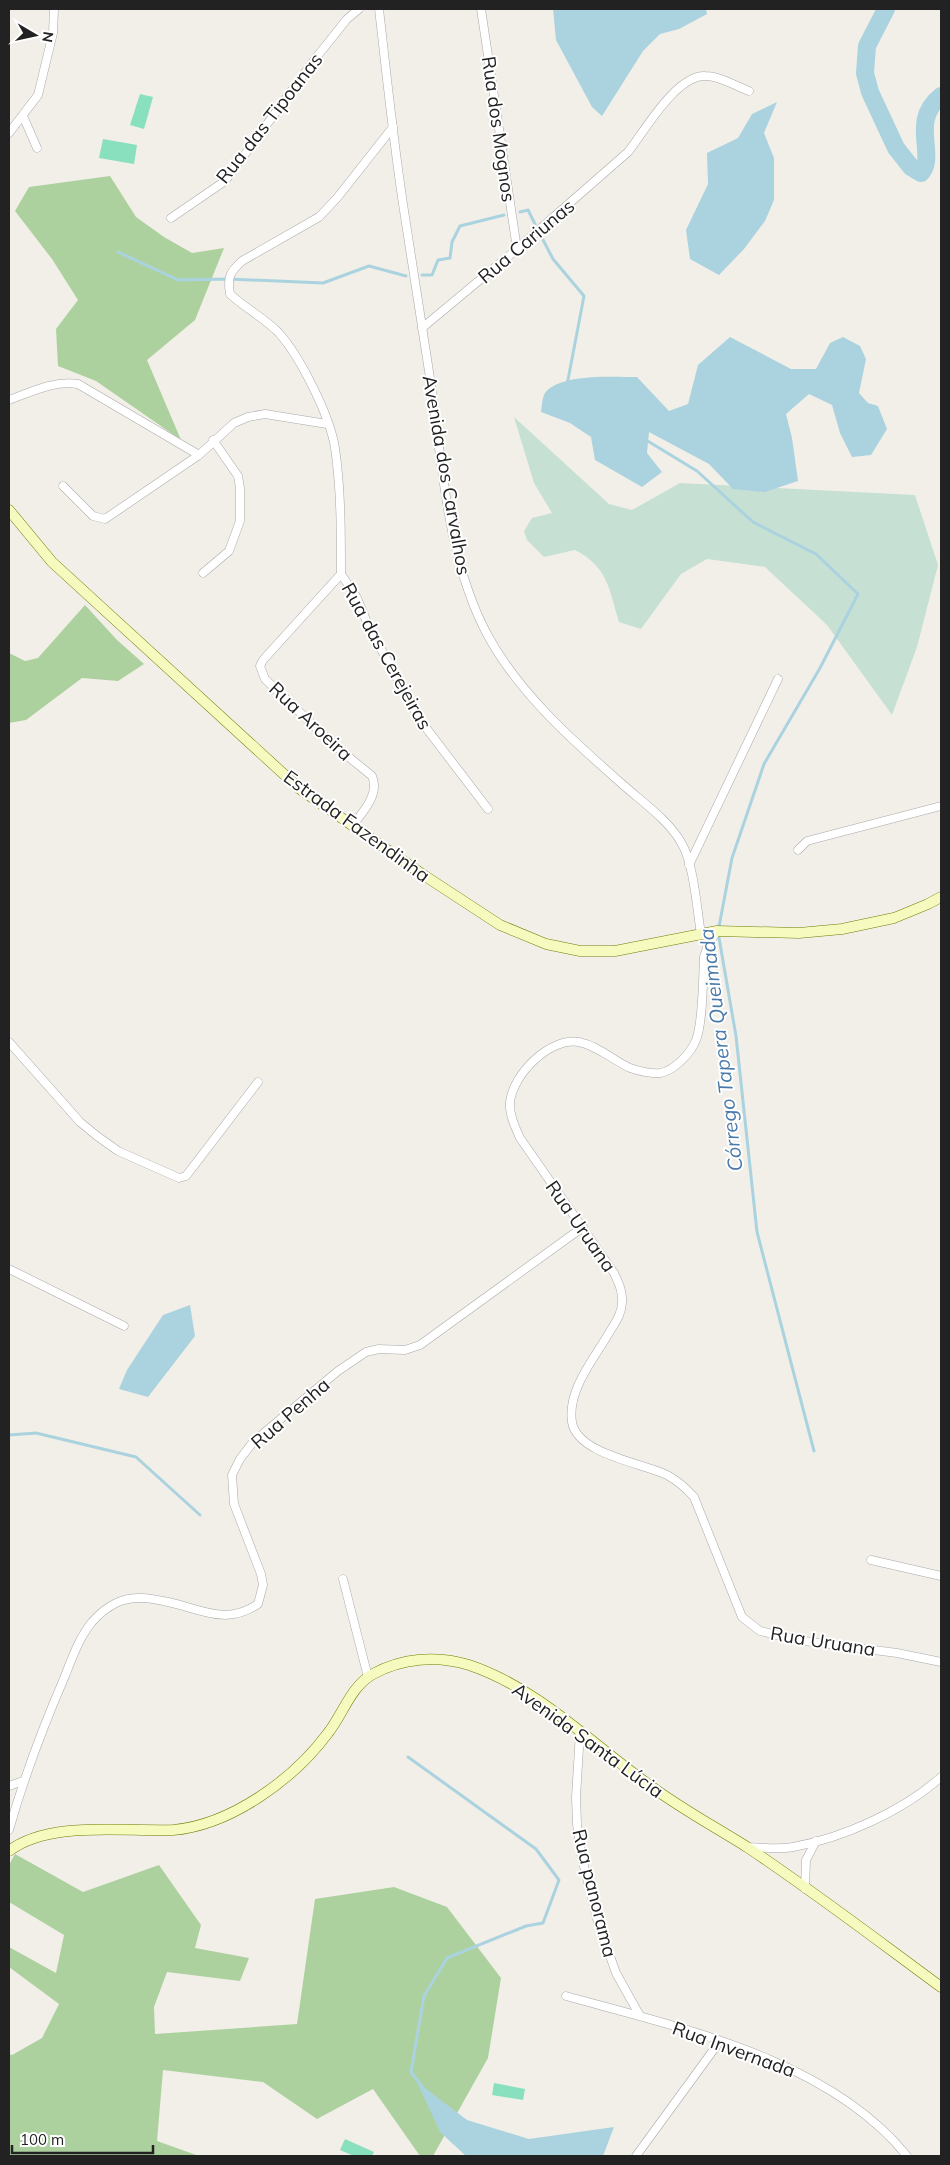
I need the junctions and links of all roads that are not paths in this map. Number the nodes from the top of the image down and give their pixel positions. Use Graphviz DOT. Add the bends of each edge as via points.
graph roads {
  1 [pos="54,9"];
  2 [pos="359,9"];
  3 [pos="378,9"];
  4 [pos="480,9"];
  5 [pos="749,91"];
  6 [pos="23,116"];
  7 [pos="393,127"];
  8 [pos="9,133"];
  9 [pos="37,148"];
  10 [pos="171,218"];
  11 [pos="517,249"];
  12 [pos="422,328"];
  13 [pos="9,400"];
  14 [pos="327,424"];
  15 [pos="213,440"];
  16 [pos="199,455"];
  17 [pos="63,486"];
  18 [pos="9,510"];
  19 [pos="203,573"];
  20 [pos="341,574"];
  21 [pos="778,679"];
  22 [pos="941,806"];
  23 [pos="488,809"];
  24 [pos="352,826"];
  25 [pos="798,850"];
  26 [pos="690,866"];
  27 [pos="941,897"];
  28 [pos="721,931"];
  29 [pos="701,934"];
  30 [pos="9,1042"];
  31 [pos="258,1082"];
  32 [pos="583,1227"];
  33 [pos="9,1269"];
  34 [pos="124,1326"];
  35 [pos="871,1560"];
  36 [pos="941,1576"];
  37 [pos="343,1579"];
  38 [pos="941,1662"];
  39 [pos="368,1677"];
  40 [pos="580,1732"];
  41 [pos="941,1777"];
  42 [pos="23,1781"];
  43 [pos="9,1786"];
  44 [pos="9,1830"];
  45 [pos="816,1841"];
  46 [pos="746,1847"];
  47 [pos="9,1851"];
  48 [pos="806,1889"];
  49 [pos="941,1987"];
  50 [pos="566,1996"];
  51 [pos="640,2016"];
  52 [pos="720,2041"];
  53 [pos="636,2156"];
  54 [pos="907,2156"];
  1 -- 6 [label="street" via="53,33 38,95"];
  2 -- 10 [label="street, Rua das Tipoanas" via="315,59 225,181"];
  3 -- 7 [label="street, Avenida dos Carvalhos"];
  4 -- 11 [label="street, Rua dos Mognos"];
  5 -- 11 [label="street, Rua Cariunas" via="704,75 689,81 655,113 643,135 628,152"];
  6 -- 8 [label="street"];
  6 -- 9 [label="street"];
  7 -- 12 [label="street, Avenida dos Carvalhos"];
  7 -- 14 [label="street" via="319,217 242,261 233,269 228,282 230,294 277,332 291,349 308,377"];
  11 -- 12 [label="street, Rua Cariunas"];
  12 -- 26 [label="street, Avenida dos Carvalhos" via="458,558 470,596 489,637 550,717 672,829 684,846"];
  13 -- 16 [label="street" via="56,384 78,384"];
  14 -- 15 [label="street" via="265,414 234,423"];
  14 -- 20 [label="street" via="334,446 338,480"];
  15 -- 16 [label="street"];
  15 -- 19 [label="street" via="238,476 240,521 229,551"];
  16 -- 17 [label="street" via="105,518 93,516"];
  18 -- 24 [label="street, Estrada Fazendinha" via="59,568 300,789"];
  20 -- 23 [label="street, Rua das Cerejeiras" via="357,598 369,627 420,720"];
  20 -- 24 [label="street, Rua Aroeira" via="260,666 272,686 372,776 375,790 368,806"];
  21 -- 26 [label="street"];
  22 -- 25 [label="street" via="807,841"];
  24 -- 29 [label="street, Estrada Fazendinha" via="500,925 546,944 580,951 615,951"];
  26 -- 29 [label="street, Avenida dos Carvalhos"];
  27 -- 28 [label="street" via="894,918 842,929 800,934"];
  28 -- 29 [label="street"];
  28 -- 32 [label="street, Rua Uruana" via="708,945 704,956 696,1040 674,1066 662,1073 647,1073 630,1068 592,1047 578,1042 563,1042 549,1047 516,1084 510,1102 512,1119 520,1138"];
  30 -- 31 [label="street" via="80,1122 97,1136 118,1151 179,1178 186,1176"];
  32 -- 38 [label="street, Rua Uruana" via="614,1273 622,1302 619,1317 572,1402 572,1424 581,1440 683,1485 694,1497 742,1617 760,1631 787,1639"];
  32 -- 42 [label="street, Rua Penha" via="420,1345 405,1350 366,1352 338,1371 253,1442 232,1476 232,1491 261,1574 263,1585 258,1604 243,1613 227,1616 138,1597 107,1609 92,1622 78,1644"];
  33 -- 34 [label="street"];
  35 -- 36 [label="street"];
  37 -- 39 [label="street"];
  39 -- 40 [label="street, Avenida Santa Lúcia" via="420,1659 460,1663 508,1683"];
  39 -- 47 [label="street, Avenida Santa Lúcia" via="306,1758 273,1786 225,1815 182,1829 58,1832 30,1840"];
  40 -- 46 [label="street, Avenida Santa Lúcia" via="653,1788"];
  40 -- 51 [label="street, Rua panorama" via="576,1797 581,1854 616,1972"];
  41 -- 45 [label="street" via="876,1819"];
  42 -- 43 [label="street"];
  42 -- 44 [label="street, Rua Penha"];
  45 -- 46 [label="street" via="791,1847"];
  45 -- 48 [label="street" via="806,1860"];
  46 -- 48 [label="street, Avenida Santa Lúcia"];
  48 -- 49 [label="street, Avenida Santa Lúcia"];
  50 -- 51 [label="street, Rua Invernada"];
  51 -- 52 [label="street, Rua Invernada"];
  52 -- 53 [label="street"];
  52 -- 54 [label="street, Rua Invernada" via="770,2059 813,2080 883,2129"];
}
